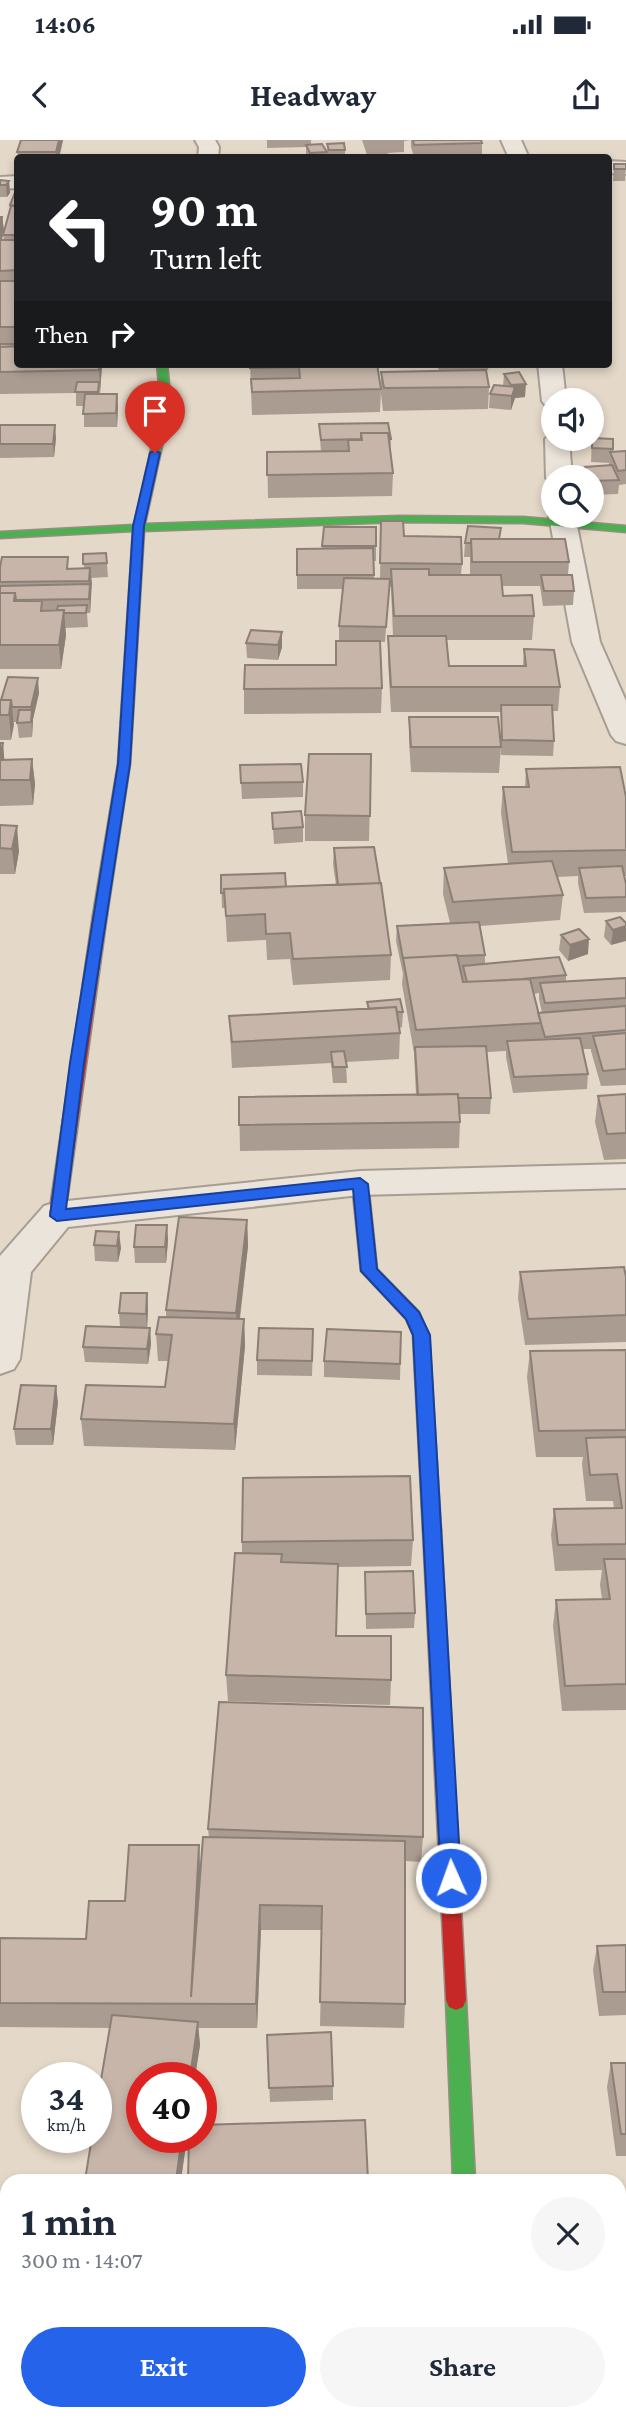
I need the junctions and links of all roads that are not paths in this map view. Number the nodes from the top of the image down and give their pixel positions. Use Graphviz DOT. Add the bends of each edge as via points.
graph roads {
  1 [pos="162,368"];
  2 [pos="550,368"];
  3 [pos="553,388"];
  4 [pos="541,519"];
  5 [pos="139,526"];
  6 [pos="565,528"];
  7 [pos="591,528"];
  8 [pos="626,529"];
  9 [pos="0,535"];
  10 [pos="626,735"];
  11 [pos="626,1176"];
  12 [pos="360,1184"];
  13 [pos="57,1216"];
  14 [pos="6,1269"];
  15 [pos="0,1359"];
  16 [pos="464,2174"];
  1 -- 5 [label="street" via="166,405"];
  2 -- 3 [label="street"];
  4 -- 5 [label="street"];
  5 -- 9 [label="street"];
  5 -- 13 [label="street" via="124,764"];
  6 -- 10 [label="street" via="586,642"];
  7 -- 8 [label="street"];
  11 -- 12 [label="street"];
  12 -- 13 [label="street"];
  12 -- 16 [label="street" via="369,1271 413,1316 421,1335"];
  13 -- 14 [label="street"];
  14 -- 15 [label="street"];
}
